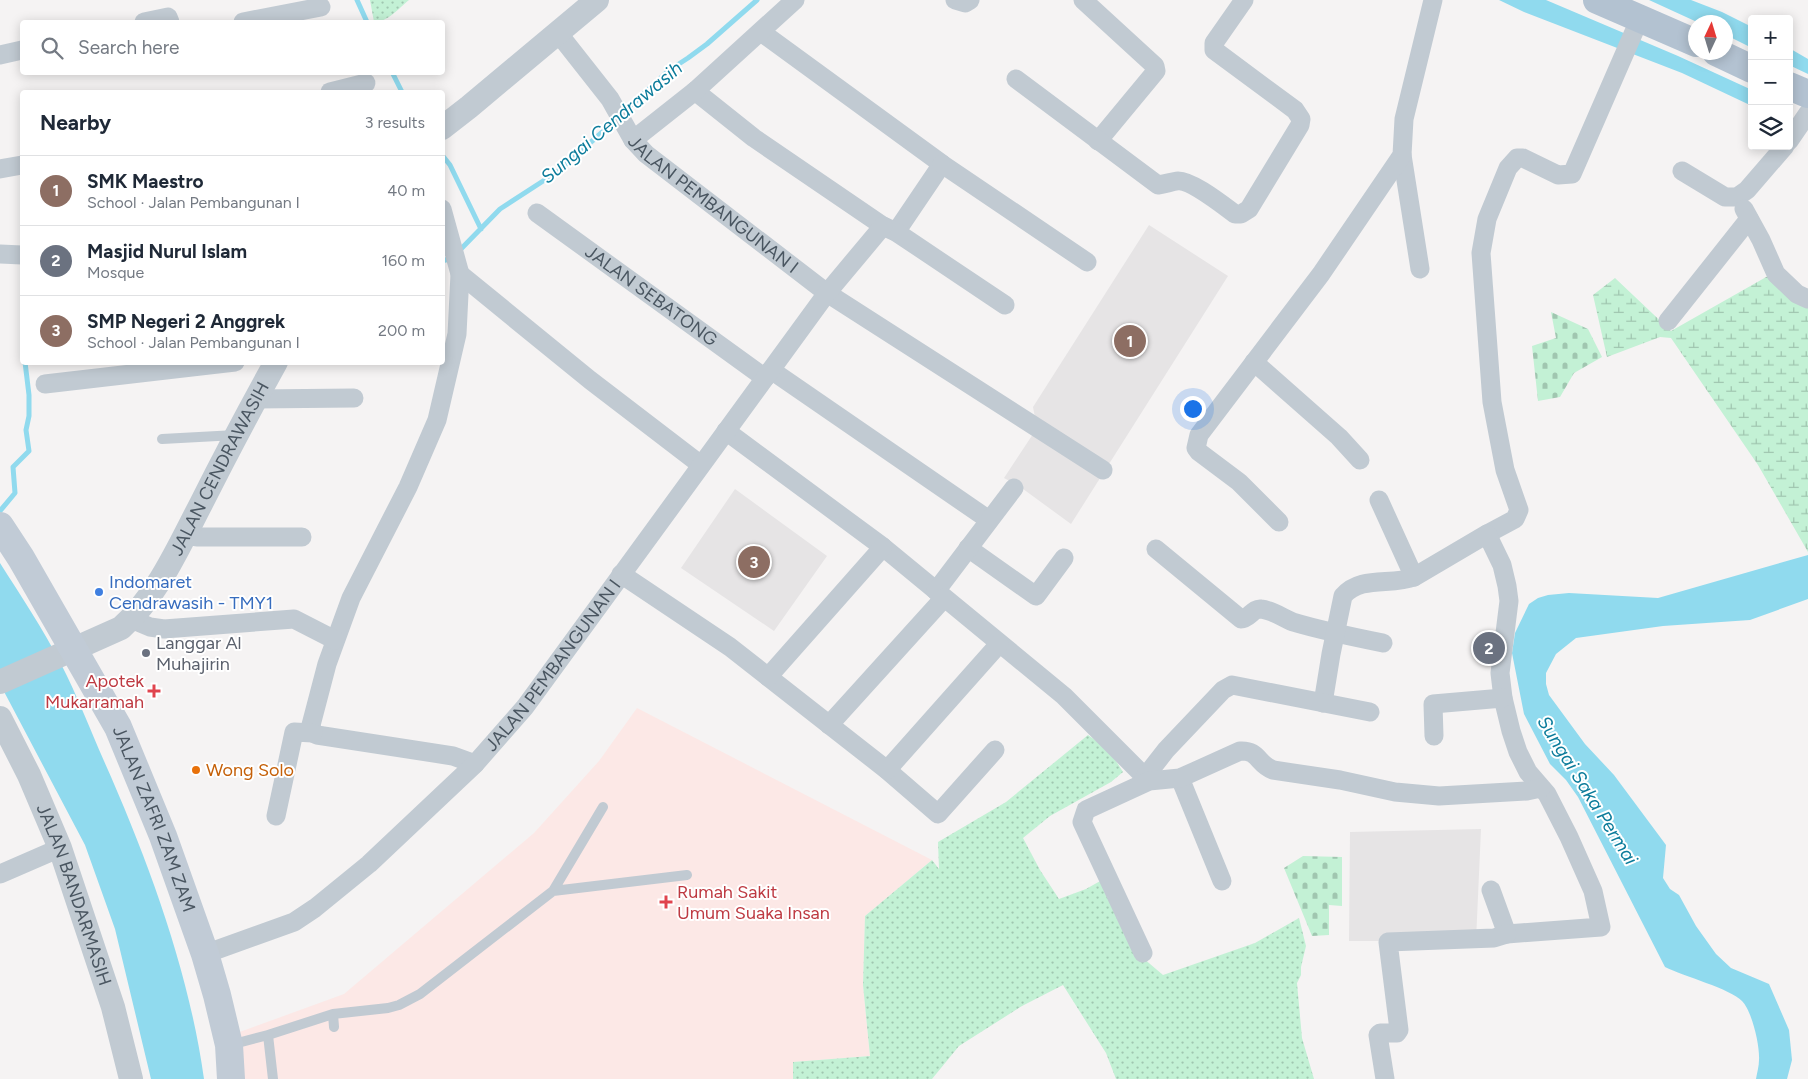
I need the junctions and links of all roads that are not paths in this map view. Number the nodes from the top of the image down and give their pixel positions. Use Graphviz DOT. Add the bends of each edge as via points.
graph roads {
  1 [pos="597,0"];
  2 [pos="795,0"];
  3 [pos="955,0"];
  4 [pos="970,0"];
  5 [pos="1083,0"];
  6 [pos="1244,0"];
  7 [pos="1433,0"];
  8 [pos="1596,0"];
  9 [pos="323,10"];
  10 [pos="167,13"];
  11 [pos="1640,18"];
  12 [pos="149,20"];
  13 [pos="256,20"];
  14 [pos="761,32"];
  15 [pos="558,33"];
  16 [pos="1688,39"];
  17 [pos="20,50"];
  18 [pos="0,55"];
  19 [pos="1733,60"];
  20 [pos="1748,67"];
  21 [pos="1016,79"];
  22 [pos="366,83"];
  23 [pos="338,90"];
  24 [pos="695,91"];
  25 [pos="1793,91"];
  26 [pos="1807,108"];
  27 [pos="445,126"];
  28 [pos="1793,134"];
  29 [pos="632,137"];
  30 [pos="1098,141"];
  31 [pos="1781,150"];
  32 [pos="1402,154"];
  33 [pos="942,164"];
  34 [pos="20,165"];
  35 [pos="0,169"];
  36 [pos="1682,171"];
  37 [pos="1737,197"];
  38 [pos="537,213"];
  39 [pos="445,219"];
  40 [pos="1749,219"];
  41 [pos="889,229"];
  42 [pos="0,254"];
  43 [pos="20,254"];
  44 [pos="1087,262"];
  45 [pos="1420,269"];
  46 [pos="459,270"];
  47 [pos="827,293"];
  48 [pos="1808,299"];
  49 [pos="1005,305"];
  50 [pos="1668,321"];
  51 [pos="1254,362"];
  52 [pos="209,365"];
  53 [pos="274,365"];
  54 [pos="768,374"];
  55 [pos="45,384"];
  56 [pos="354,398"];
  57 [pos="256,399"];
  58 [pos="726,431"];
  59 [pos="236,435"];
  60 [pos="162,439"];
  61 [pos="1360,460"];
  62 [pos="702,465"];
  63 [pos="1103,470"];
  64 [pos="1014,488"];
  65 [pos="1379,500"];
  66 [pos="989,520"];
  67 [pos="1279,522"];
  68 [pos="0,526"];
  69 [pos="1487,534"];
  70 [pos="184,535"];
  71 [pos="302,537"];
  72 [pos="883,547"];
  73 [pos="968,548"];
  74 [pos="1156,549"];
  75 [pos="1064,558"];
  76 [pos="621,574"];
  77 [pos="1414,577"];
  78 [pos="940,595"];
  79 [pos="131,619"];
  80 [pos="1335,634"];
  81 [pos="336,640"];
  82 [pos="1383,643"];
  83 [pos="999,644"];
  84 [pos="68,651"];
  85 [pos="768,677"];
  86 [pos="0,682"];
  87 [pos="1503,698"];
  88 [pos="1323,703"];
  89 [pos="1370,712"];
  90 [pos="0,718"];
  91 [pos="829,725"];
  92 [pos="313,733"];
  93 [pos="1434,736"];
  94 [pos="995,750"];
  95 [pos="475,764"];
  96 [pos="887,770"];
  97 [pos="1180,778"];
  98 [pos="1147,779"];
  99 [pos="1541,788"];
  100 [pos="603,807"];
  101 [pos="276,816"];
  102 [pos="60,848"];
  103 [pos="0,874"];
  104 [pos="687,874"];
  105 [pos="1222,881"];
  106 [pos="1491,890"];
  107 [pos="554,891"];
  108 [pos="1507,934"];
  109 [pos="1144,953"];
  110 [pos="205,954"];
  111 [pos="333,1014"];
  112 [pos="334,1027"];
  113 [pos="268,1035"];
  114 [pos="229,1045"];
  115 [pos="131,1079"];
  116 [pos="230,1079"];
  117 [pos="273,1079"];
  118 [pos="1384,1079"];
  1 -- 15 [label="street"];
  2 -- 14 [label="street"];
  3 -- 4 [label="street" via="965,3"];
  5 -- 30 [label="street" via="1156,71"];
  6 -- 30 [label="street" via="1214,43 1214,50 1295,110 1301,119 1249,208 1235,214 1189,184 1178,181 1158,185"];
  7 -- 32 [label="street" via="1404,119"];
  8 -- 11 [label="main road"];
  9 -- 13 [label="street"];
  10 -- 12 [label="street"];
  11 -- 16 [label="main road"];
  11 -- 69 [label="street" via="1572,174 1558,176 1517,158 1508,168 1487,219 1481,253 1492,402 1505,470 1519,510 1515,519"];
  14 -- 24 [label="street"];
  14 -- 33 [label="street"];
  15 -- 27 [label="street"];
  15 -- 29 [label="street, JALAN PEMBANGUNAN I" via="610,99"];
  17 -- 18 [label="street"];
  19 -- 20 [label="main road"];
  21 -- 30 [label="street"];
  22 -- 23 [label="street"];
  24 -- 29 [label="street"];
  24 -- 41 [label="street" via="754,138"];
  25 -- 26 [label="main road"];
  26 -- 28 [label="street"];
  29 -- 47 [label="street, JALAN PEMBANGUNAN I" via="646,154"];
  31 -- 37 [label="street"];
  32 -- 45 [label="street"];
  32 -- 51 [label="street" via="1321,274"];
  33 -- 41 [label="street"];
  33 -- 44 [label="street"];
  34 -- 35 [label="street"];
  36 -- 37 [label="street" via="1725,197"];
  37 -- 40 [label="street"];
  38 -- 54 [label="street, JALAN SEBATONG"];
  39 -- 46 [label="street"];
  40 -- 48 [label="street" via="1776,274 1797,294"];
  40 -- 50 [label="street"];
  41 -- 47 [label="street"];
  41 -- 49 [label="street"];
  42 -- 43 [label="street"];
  46 -- 62 [label="street" via="590,380"];
  46 -- 81 [label="street" via="457,334 437,420 408,487 351,598"];
  47 -- 54 [label="street, JALAN PEMBANGUNAN I"];
  47 -- 63 [label="street, JALAN PEMBANGUNAN I"];
  51 -- 61 [label="street" via="1339,437"];
  51 -- 67 [label="street" via="1199,435 1196,448 1239,482"];
  52 -- 55 [label="street"];
  53 -- 57 [label="street, JALAN CENDRAWASIH"];
  54 -- 58 [label="street, JALAN PEMBANGUNAN I"];
  54 -- 66 [label="street, JALAN SEBATONG"];
  56 -- 57 [label="street"];
  57 -- 59 [label="street, JALAN CENDRAWASIH"];
  58 -- 62 [label="street, JALAN PEMBANGUNAN I"];
  58 -- 72 [label="street"];
  59 -- 60 [label="lane"];
  59 -- 70 [label="street, JALAN CENDRAWASIH"];
  62 -- 76 [label="street, JALAN PEMBANGUNAN I"];
  64 -- 66 [label="street"];
  65 -- 77 [label="street"];
  66 -- 73 [label="street"];
  68 -- 84 [label="main road, JALAN ZAFRI ZAM ZAM" via="21,558"];
  69 -- 77 [label="street"];
  69 -- 87 [label="street" via="1508,586 1500,673"];
  70 -- 71 [label="street"];
  70 -- 79 [label="street, JALAN CENDRAWASIH" via="155,590"];
  72 -- 78 [label="street"];
  72 -- 85 [label="street"];
  73 -- 75 [label="street" via="1036,596"];
  73 -- 78 [label="street"];
  74 -- 80 [label="street" via="1242,619 1261,609"];
  76 -- 85 [label="street" via="730,647"];
  76 -- 95 [label="street, JALAN PEMBANGUNAN I" via="525,707"];
  77 -- 80 [label="street" via="1356,585 1349,589 1343,596"];
  78 -- 83 [label="street"];
  78 -- 91 [label="street"];
  79 -- 81 [label="street" via="150,628 164,629 294,619"];
  79 -- 84 [label="street, JALAN CENDRAWASIH" via="121,628"];
  80 -- 82 [label="street"];
  80 -- 88 [label="street"];
  81 -- 92 [label="street" via="311,724"];
  83 -- 96 [label="street"];
  83 -- 98 [label="street" via="1064,696"];
  84 -- 86 [label="street, JALAN CENDRAWASIH"];
  84 -- 110 [label="main road, JALAN ZAFRI ZAM ZAM" via="118,728 163,836"];
  85 -- 91 [label="street"];
  87 -- 93 [label="street" via="1433,704"];
  87 -- 99 [label="street" via="1518,752"];
  88 -- 89 [label="street"];
  88 -- 98 [label="street" via="1232,685 1223,690 1166,750"];
  90 -- 102 [label="street, JALAN BANDARMASIH"];
  91 -- 96 [label="street"];
  92 -- 95 [label="street" via="453,756"];
  92 -- 101 [label="street" via="294,732"];
  94 -- 96 [label="street" via="938,814"];
  95 -- 110 [label="street, JALAN PEMBANGUNAN I" via="369,864 315,908 294,922"];
  97 -- 98 [label="street"];
  97 -- 99 [label="street" via="1248,751 1273,770 1395,792 1439,796"];
  97 -- 105 [label="street"];
  98 -- 109 [label="street" via="1086,810 1082,822"];
  99 -- 108 [label="street" via="1569,836 1593,891 1600,926"];
  100 -- 107 [label="lane"];
  102 -- 103 [label="street"];
  102 -- 115 [label="street, JALAN BANDARMASIH" via="113,1007"];
  104 -- 107 [label="lane"];
  106 -- 108 [label="street"];
  107 -- 111 [label="lane" via="420,994 388,1008"];
  108 -- 118 [label="street" via="1494,938 1388,942 1399,1030 1378,1035"];
  110 -- 114 [label="main road, JALAN ZAFRI ZAM ZAM"];
  111 -- 112 [label="lane"];
  111 -- 113 [label="lane"];
  113 -- 114 [label="lane"];
  113 -- 117 [label="lane"];
  114 -- 116 [label="main road, JALAN ZAFRI ZAM ZAM"];
}
